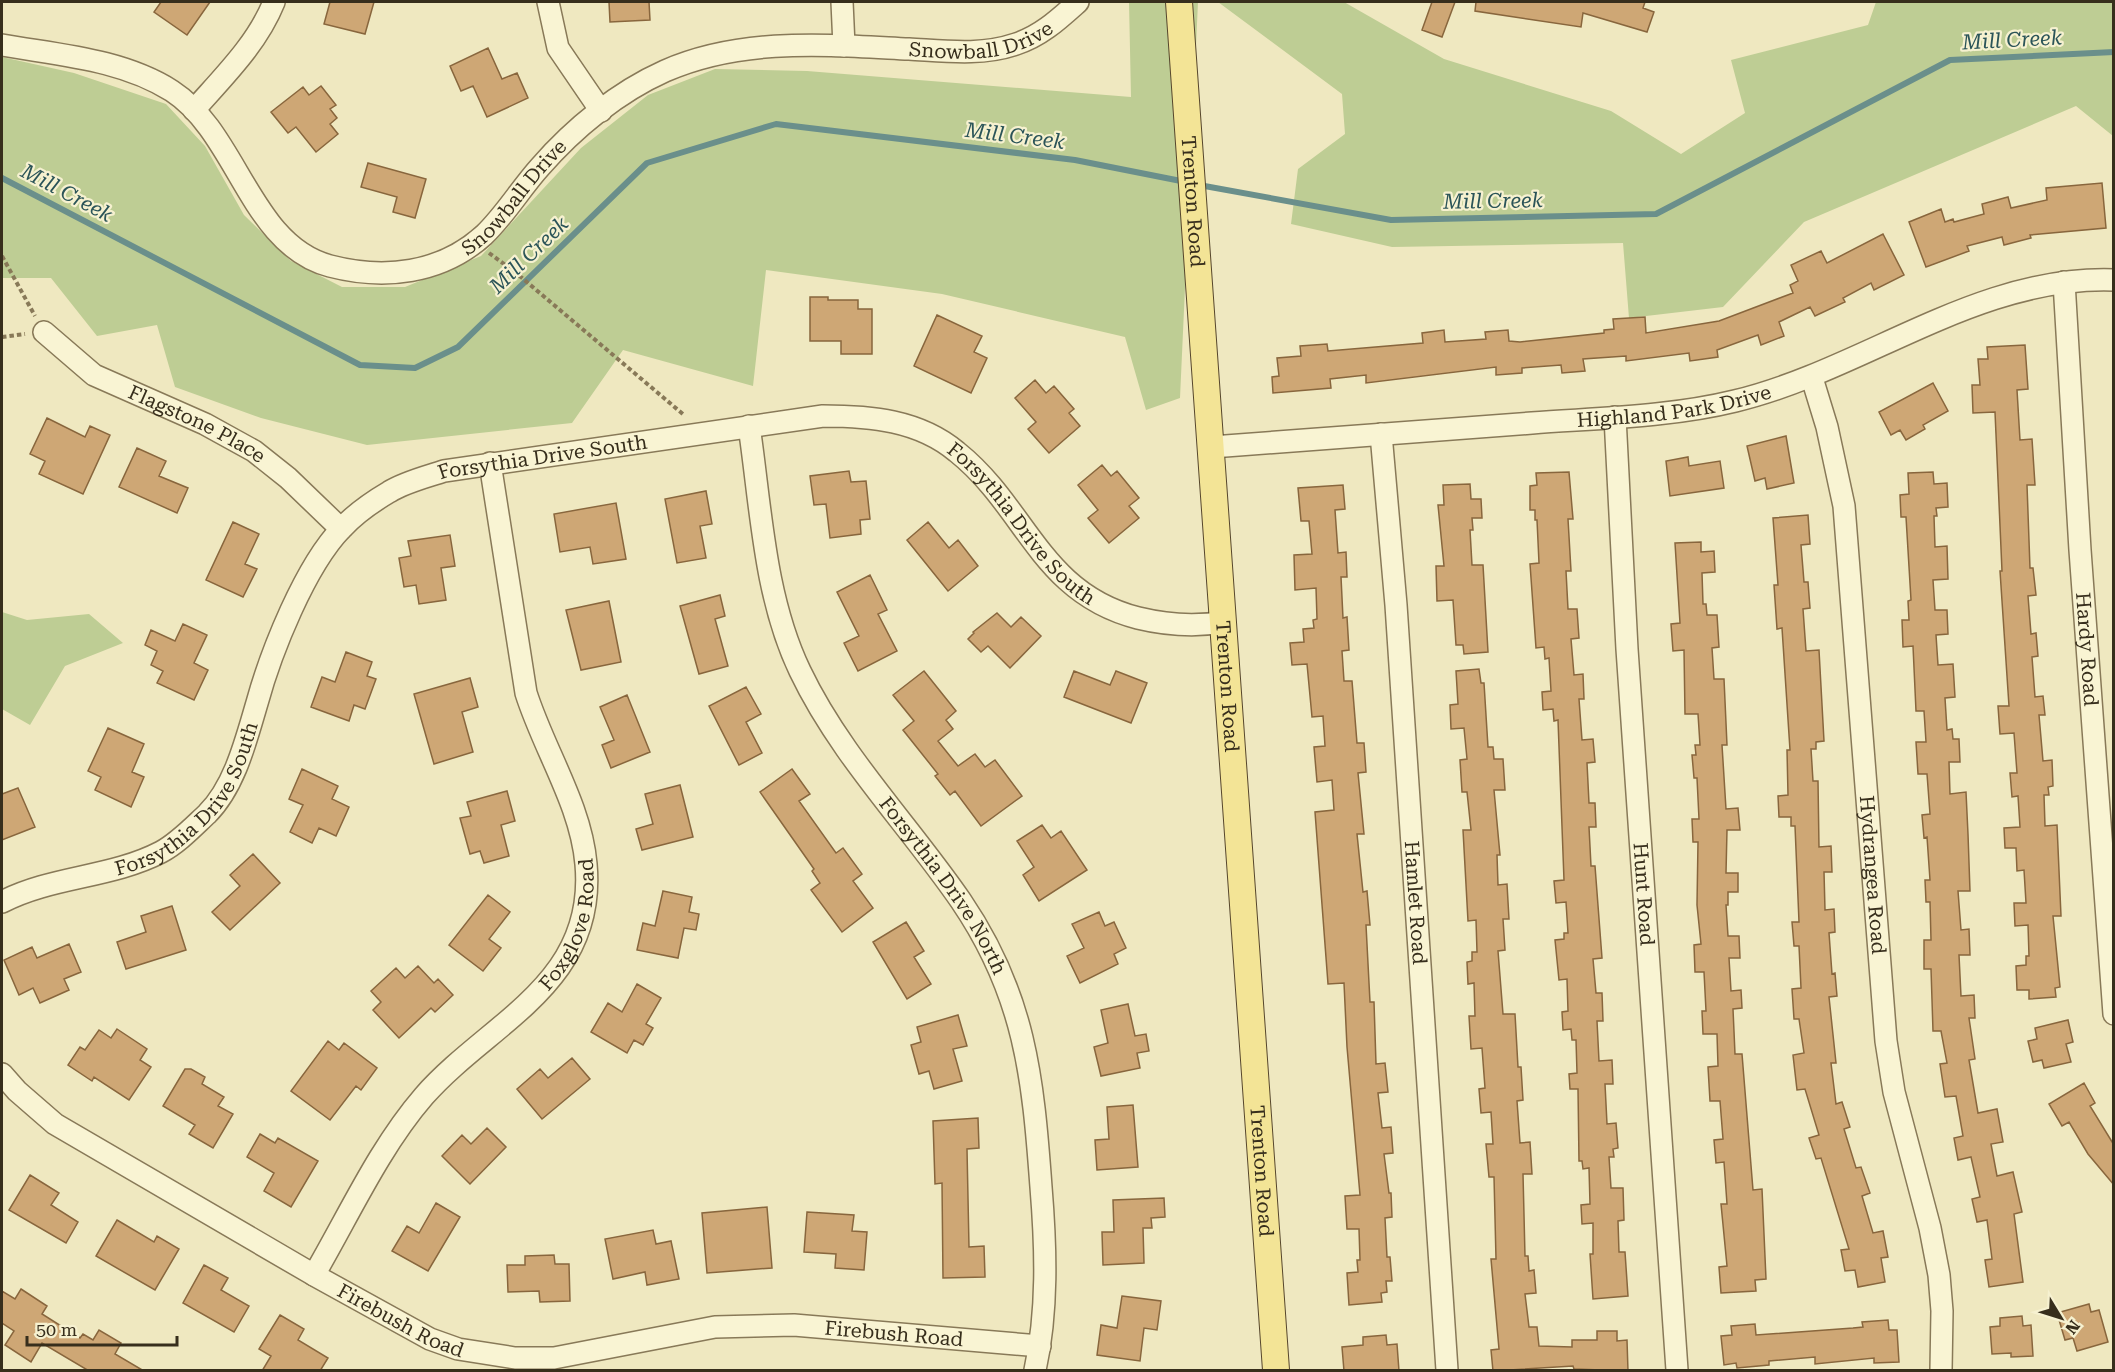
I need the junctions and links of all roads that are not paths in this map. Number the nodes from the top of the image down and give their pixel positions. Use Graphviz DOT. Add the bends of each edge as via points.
graph roads {
  1 [pos="274,2"];
  2 [pos="548,2"];
  3 [pos="842,2"];
  4 [pos="1078,2"];
  5 [pos="1179,2"];
  6 [pos="2,45"];
  7 [pos="844,46"];
  8 [pos="194,110"];
  9 [pos="601,111"];
  10 [pos="2114,280"];
  11 [pos="2064,282"];
  12 [pos="44,332"];
  13 [pos="1812,378"];
  14 [pos="1615,417"];
  15 [pos="749,426"];
  16 [pos="1381,434"];
  17 [pos="1212,447"];
  18 [pos="490,463"];
  19 [pos="341,529"];
  20 [pos="1224,622"];
  21 [pos="2,902"];
  22 [pos="2114,1014"];
  23 [pos="2,1074"];
  24 [pos="314,1275"];
  25 [pos="1040,1346"];
  26 [pos="1035,1371"];
  27 [pos="1276,1371"];
  28 [pos="1447,1371"];
  29 [pos="1677,1371"];
  30 [pos="1941,1371"];
  1 -- 8 [label="street" via="264,25 245,51"];
  2 -- 9 [label="street" via="558,48"];
  3 -- 7 [label="street"];
  4 -- 7 [label="street, Snowball Drive" via="1041,33 983,51"];
  5 -- 17 [label="main road, Trenton Road"];
  6 -- 8 [label="street, Snowball Drive" via="102,63 136,74 171,91"];
  7 -- 9 [label="street, Snowball Drive" via="749,48 711,56 666,70"];
  8 -- 9 [label="street, Snowball Drive" via="233,162 256,206 280,235 327,266 390,274 416,271 452,257 474,243 542,165 581,125"];
  10 -- 11 [label="street, Highland Park Drive"];
  11 -- 13 [label="street, Highland Park Drive" via="1963,309"];
  11 -- 22 [label="street, Hardy Road"];
  12 -- 19 [label="street, Flagstone Place" via="94,375 205,424 254,451"];
  13 -- 14 [label="street, Highland Park Drive" via="1735,401"];
  13 -- 30 [label="street, Hydrangea Road" via="1844,506 1886,1041 1894,1092 1939,1275"];
  14 -- 16 [label="street, Highland Park Drive"];
  14 -- 29 [label="street, Hunt Road" via="1627,649"];
  15 -- 18 [label="street, Forsythia Drive South"];
  15 -- 20 [label="street, Forsythia Drive South" via="823,416 861,416 894,421 932,436 976,470 1055,569 1095,603 1154,622 1191,626"];
  15 -- 25 [label="street, Forsythia Drive North" via="772,587 799,670 839,738 984,937 1011,1000 1028,1054 1035,1094 1044,1227"];
  16 -- 17 [label="street, Highland Park Drive"];
  16 -- 28 [label="street, Hamlet Road"];
  17 -- 20 [label="main road, Trenton Road"];
  18 -- 19 [label="street, Forsythia Drive South" via="444,471 397,488"];
  18 -- 24 [label="street, Foxglove Road" via="526,693 578,825 586,864 583,915 567,956 554,976 530,1003 424,1096 400,1128"];
  19 -- 21 [label="street, Forsythia Drive South" via="313,568 289,618 242,752 208,813 162,851 111,870 42,884"];
  20 -- 27 [label="main road, Trenton Road"];
  23 -- 24 [label="street, Firebush Road" via="55,1124"];
  24 -- 25 [label="street, Firebush Road" via="430,1339 458,1349 515,1359 554,1358 672,1334 759,1324"];
  25 -- 26 [label="street, Forsythia Drive North"];
}
